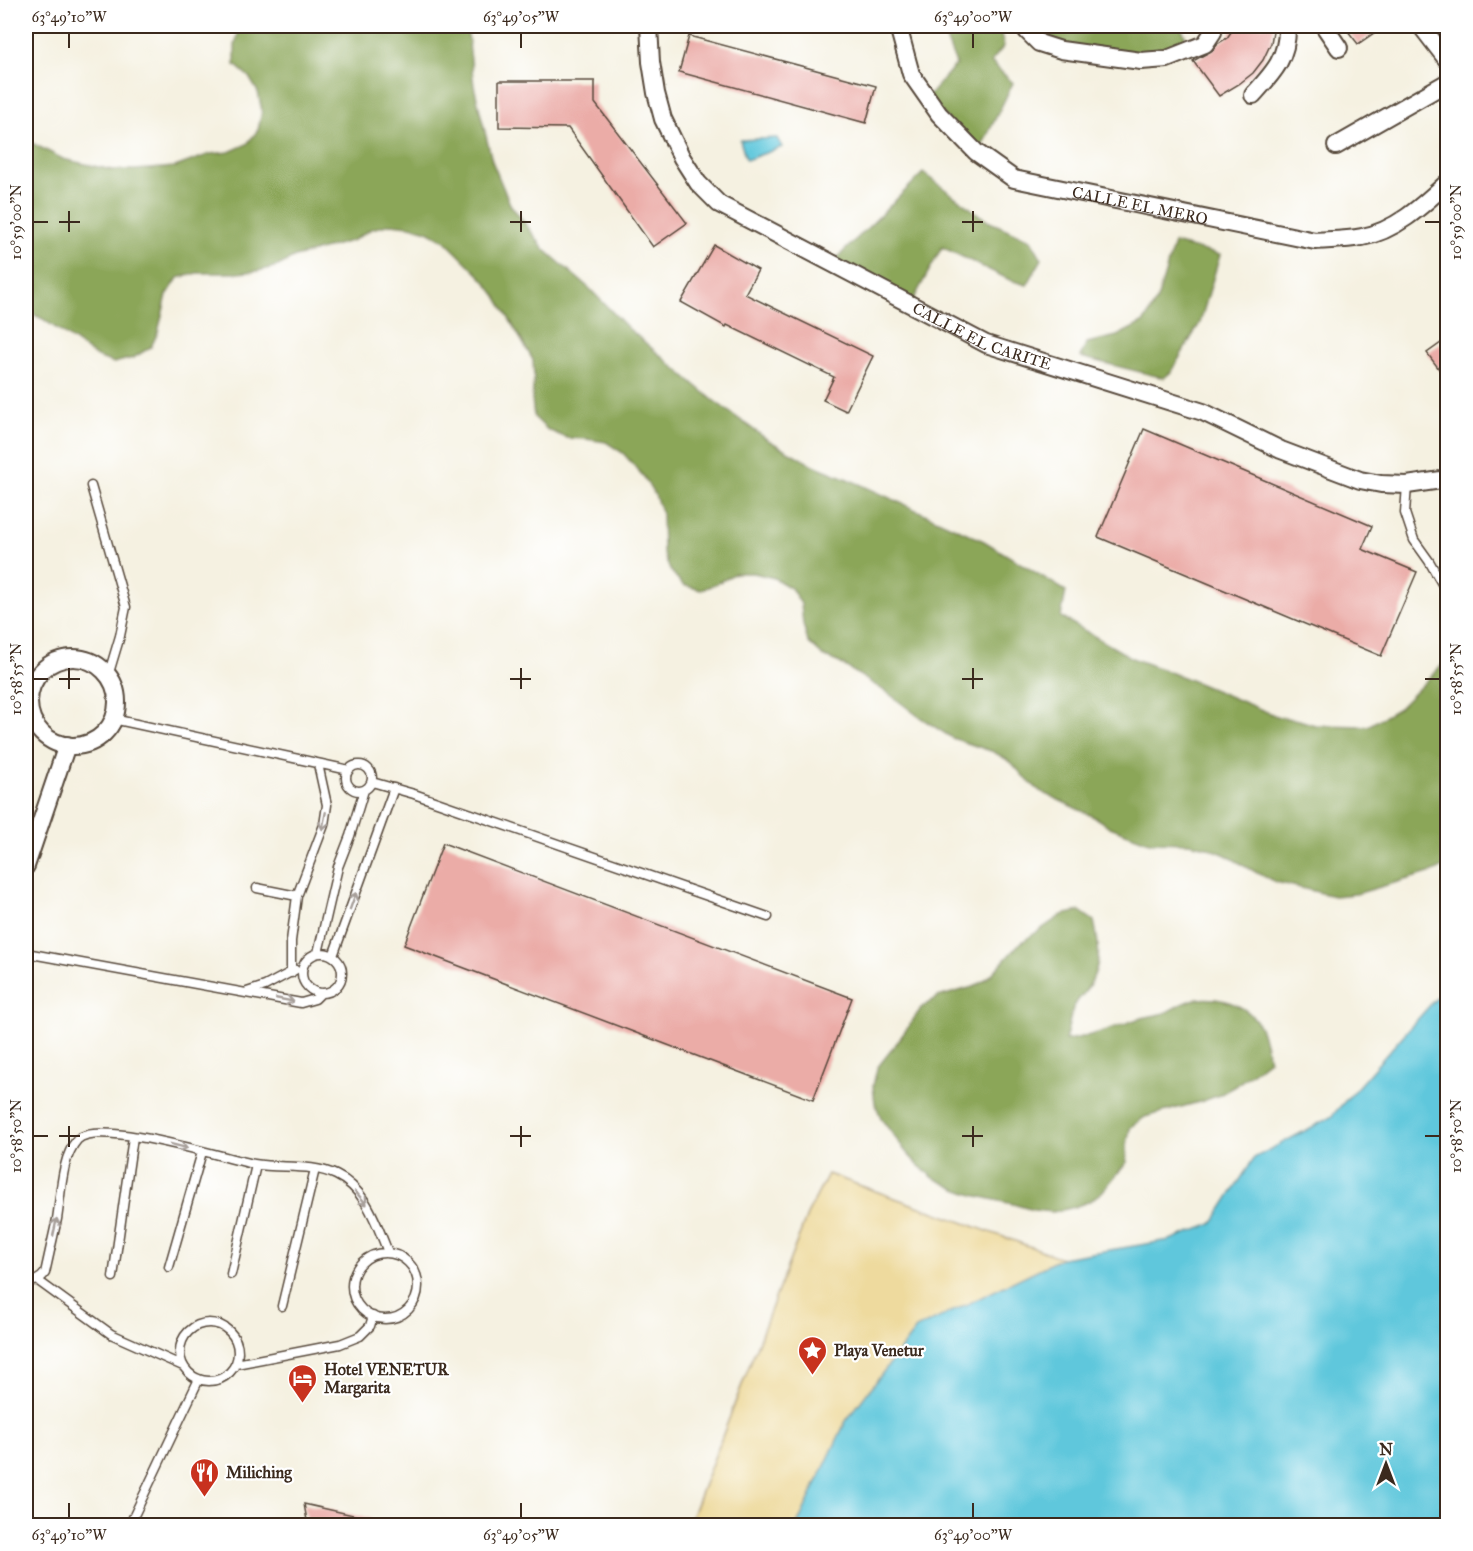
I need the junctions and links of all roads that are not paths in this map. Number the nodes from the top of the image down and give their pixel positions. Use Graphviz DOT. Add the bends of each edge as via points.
graph roads {
  1 [pos="649,26"];
  2 [pos="898,26"];
  3 [pos="1024,26"];
  4 [pos="1213,26"];
  5 [pos="1287,26"];
  6 [pos="1324,26"];
  7 [pos="1421,26"];
  8 [pos="1339,48"];
  9 [pos="1448,61"];
  10 [pos="1448,82"];
  11 [pos="1253,95"];
  12 [pos="1336,146"];
  13 [pos="1448,182"];
  14 [pos="1448,479"];
  15 [pos="1407,485"];
  16 [pos="91,486"];
  17 [pos="1448,594"];
  18 [pos="108,676"];
  19 [pos="29,684"];
  20 [pos="113,719"];
  21 [pos="67,745"];
  22 [pos="318,764"];
  23 [pos="349,770"];
  24 [pos="372,782"];
  25 [pos="394,788"];
  26 [pos="364,790"];
  27 [pos="26,866"];
  28 [pos="257,888"];
  29 [pos="297,896"];
  30 [pos="768,917"];
  31 [pos="26,953"];
  32 [pos="318,953"];
  33 [pos="333,956"];
  34 [pos="304,963"];
  35 [pos="291,973"];
  36 [pos="247,992"];
  37 [pos="321,993"];
  38 [pos="133,1137"];
  39 [pos="202,1152"];
  40 [pos="256,1165"];
  41 [pos="315,1169"];
  42 [pos="388,1252"];
  43 [pos="169,1267"];
  44 [pos="231,1274"];
  45 [pos="113,1277"];
  46 [pos="37,1280"];
  47 [pos="26,1281"];
  48 [pos="282,1306"];
  49 [pos="373,1316"];
  50 [pos="236,1364"];
  51 [pos="183,1366"];
  52 [pos="199,1379"];
  53 [pos="129,1526"];
  1 -- 15 [label="street, CALLE EL CARITE" via="651,62 663,118 698,183 719,204 986,344 1203,412 1281,450 1360,480"];
  2 -- 13 [label="street, CALLE EL MERO" via="911,74 939,114 976,152 1014,179 1315,241 1362,237 1389,228"];
  3 -- 4 [label="street" via="1039,43 1061,50 1141,61 1167,59 1205,45"];
  5 -- 11 [label="street" via="1276,70"];
  6 -- 8 [label="street"];
  7 -- 9 [label="street"];
  10 -- 12 [label="street"];
  14 -- 15 [label="street, CALLE EL CARITE"];
  15 -- 17 [label="lane" via="1405,513 1414,540"];
  16 -- 18 [label="lane" via="126,607"];
  18 -- 19 [label="street" via="90,662 68,658 46,667"];
  18 -- 20 [label="street" via="117,697"];
  19 -- 21 [label="street" via="29,708 38,729 46,737"];
  20 -- 21 [label="street" via="89,743"];
  20 -- 22 [label="lane"];
  21 -- 27 [label="street"];
  22 -- 23 [label="lane"];
  22 -- 29 [label="lane, one-way" via="327,805 324,825"];
  23 -- 24 [label="lane" via="366,766"];
  23 -- 26 [label="lane" via="349,786"];
  24 -- 25 [label="lane"];
  24 -- 26 [label="lane"];
  25 -- 30 [label="lane"];
  33 -- 25 [label="lane, one-way"];
  26 -- 32 [label="lane" via="338,867"];
  28 -- 29 [label="lane"];
  29 -- 35 [label="lane"];
  31 -- 36 [label="lane"];
  32 -- 33 [label="lane"];
  32 -- 34 [label="lane"];
  33 -- 37 [label="lane" via="341,967 340,981 329,992"];
  34 -- 35 [label="lane"];
  34 -- 37 [label="lane" via="306,986"];
  35 -- 36 [label="lane"];
  36 -- 37 [label="lane, one-way" via="301,1003"];
  38 -- 39 [label="lane, one-way"];
  38 -- 45 [label="lane"];
  46 -- 38 [label="lane, one-way" via="45,1273 66,1158 78,1139 92,1133"];
  39 -- 40 [label="lane"];
  39 -- 43 [label="lane"];
  40 -- 41 [label="lane"];
  40 -- 44 [label="lane"];
  41 -- 42 [label="lane, one-way" via="335,1174 367,1203"];
  41 -- 48 [label="lane"];
  42 -- 49 [label="lane" via="361,1262 353,1275 356,1302"];
  42 -- 49 [label="lane" via="404,1257 413,1267 419,1280 418,1294 409,1310 399,1316"];
  46 -- 47 [label="lane"];
  46 -- 51 [label="lane" via="111,1334"];
  49 -- 50 [label="lane" via="370,1326 360,1335 340,1344"];
  50 -- 51 [label="lane" via="238,1348 234,1335 212,1322 195,1326 183,1338"];
  50 -- 52 [label="lane" via="219,1380"];
  51 -- 52 [label="lane"];
  52 -- 53 [label="lane"];
}
